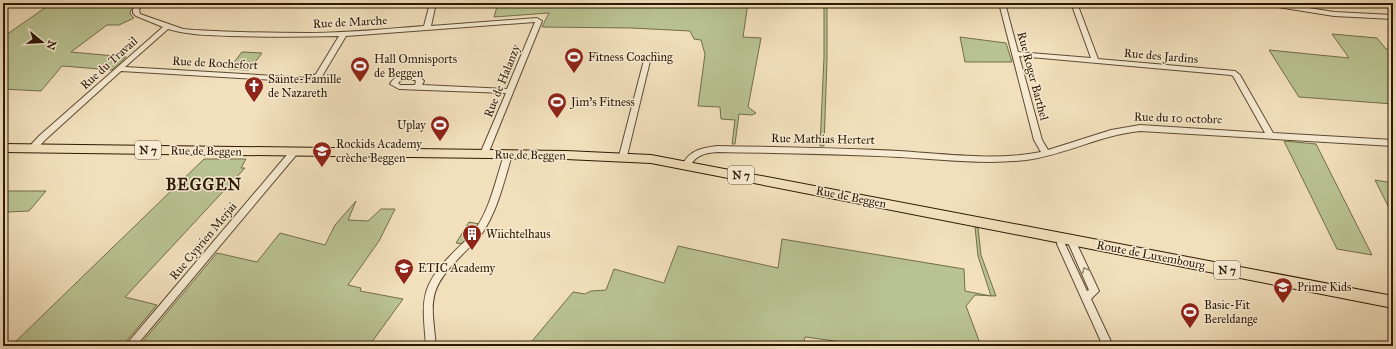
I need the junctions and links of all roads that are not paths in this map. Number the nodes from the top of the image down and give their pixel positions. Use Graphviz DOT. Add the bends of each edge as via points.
graph roads {
  1 [pos="142,3"];
  2 [pos="232,3"];
  3 [pos="333,3"];
  4 [pos="433,3"];
  5 [pos="1002,3"];
  6 [pos="1074,3"];
  7 [pos="1265,3"];
  8 [pos="1393,17"];
  9 [pos="534,19"];
  10 [pos="167,26"];
  11 [pos="427,28"];
  12 [pos="344,34"];
  13 [pos="654,54"];
  14 [pos="1016,54"];
  15 [pos="1095,61"];
  16 [pos="119,69"];
  17 [pos="418,87"];
  18 [pos="510,91"];
  19 [pos="1270,135"];
  20 [pos="1393,143"];
  21 [pos="3,148"];
  22 [pos="32,148"];
  23 [pos="294,152"];
  24 [pos="484,154"];
  25 [pos="508,154"];
  26 [pos="1046,154"];
  27 [pos="623,156"];
  28 [pos="966,157"];
  29 [pos="687,164"];
  30 [pos="1061,238"];
  31 [pos="1393,302"];
  32 [pos="130,346"];
  33 [pos="431,346"];
  34 [pos="1108,346"];
  1 -- 10 [label="street" via="136,9 138,15"];
  2 -- 3 [label="street"];
  4 -- 11 [label="street"];
  5 -- 14 [label="street, Rue Roger Barthel"];
  6 -- 15 [label="street"];
  7 -- 8 [label="street" via="1334,14"];
  9 -- 11 [label="street, Rue de Marche"];
  9 -- 18 [label="street, Rue de Halanzy" via="538,21"];
  10 -- 12 [label="street, Rue de Marche" via="182,31 227,34"];
  10 -- 16 [label="street, Rue du Travail"];
  11 -- 12 [label="street, Rue de Marche"];
  12 -- 16 [label="street, Rue de Rochefort" via="319,76 309,80"];
  13 -- 27 [label="street" via="647,60"];
  14 -- 15 [label="street, Rue des Jardins"];
  14 -- 26 [label="street, Rue Roger Barthel" via="1038,140"];
  15 -- 19 [label="street, Rue des Jardins" via="1233,73"];
  16 -- 22 [label="street, Rue du Travail"];
  17 -- 18 [label="street"];
  18 -- 24 [label="street, Rue de Halanzy"];
  19 -- 20 [label="street, Rue du 10 octobre"];
  19 -- 26 [label="street, Rue du 10 octobre" via="1128,128"];
  21 -- 22 [label="main road, Rue de Beggen / N 7"];
  22 -- 23 [label="main road, Rue de Beggen / N 7"];
  23 -- 24 [label="main road, Rue de Beggen / N 7"];
  23 -- 32 [label="street, Rue Cyprien Merjai"];
  24 -- 25 [label="main road, Rue de Beggen / N 7"];
  25 -- 27 [label="main road, Rue de Beggen / N 7"];
  25 -- 33 [label="street" via="484,221 472,239 450,261 431,290 428,302"];
  26 -- 28 [label="street, Rue du 10 octobre" via="1000,159"];
  27 -- 29 [label="main road, Rue de Beggen / N 7"];
  28 -- 29 [label="street, Rue Mathias Hertert" via="717,149 697,153 691,156"];
  29 -- 30 [label="main road, Rue de Beggen / N 7"];
  30 -- 31 [label="main road, Route de Luxembourg / N 7"];
  30 -- 34 [label="street" via="1094,291 1086,298"];
}
